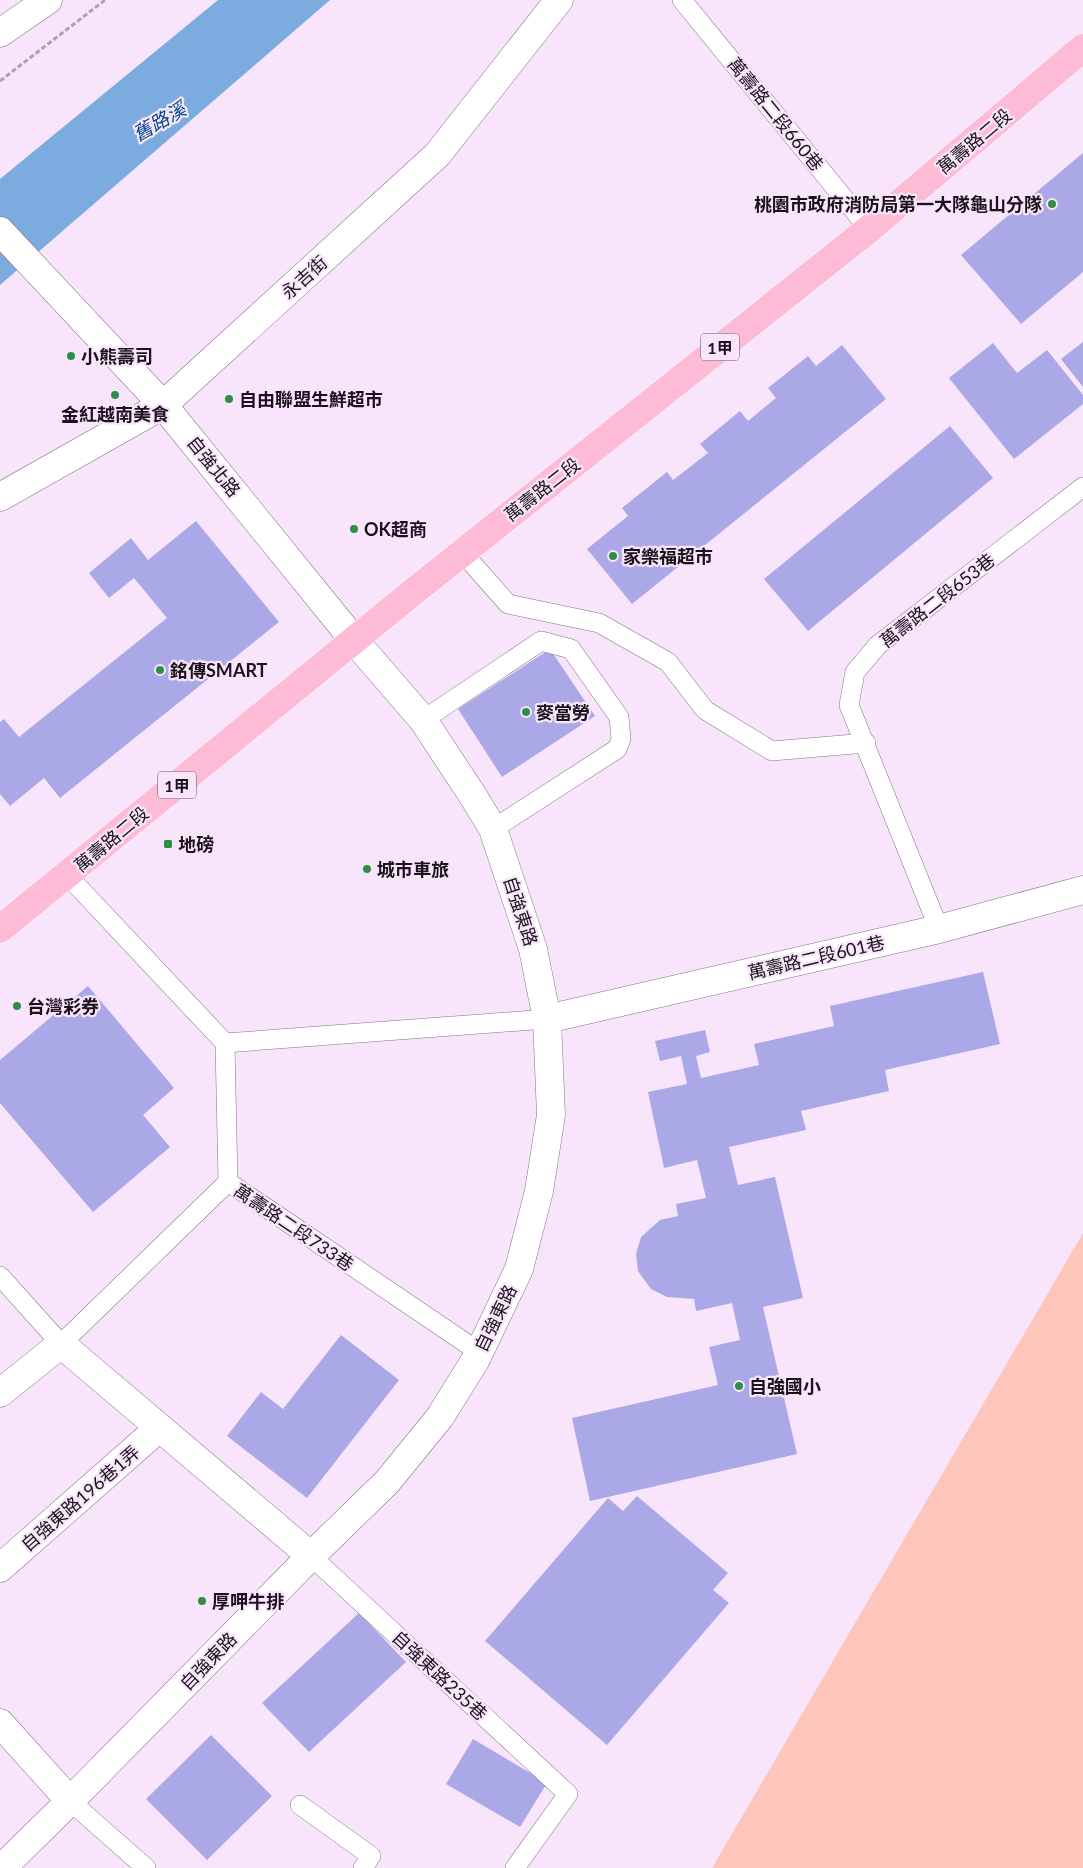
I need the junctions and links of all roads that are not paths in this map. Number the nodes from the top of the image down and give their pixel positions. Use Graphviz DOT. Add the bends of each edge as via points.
graph roads {
  1 [pos="48,0"];
  2 [pos="559,0"];
  3 [pos="682,0"];
  4 [pos="0,33"];
  5 [pos="1083,48"];
  6 [pos="869,229"];
  7 [pos="0,231"];
  8 [pos="163,405"];
  9 [pos="1083,487"];
  10 [pos="0,498"];
  11 [pos="462,552"];
  12 [pos="353,639"];
  13 [pos="422,720"];
  14 [pos="866,743"];
  15 [pos="493,829"];
  16 [pos="67,875"];
  17 [pos="1083,890"];
  18 [pos="0,929"];
  19 [pos="939,929"];
  20 [pos="547,1019"];
  21 [pos="225,1043"];
  22 [pos="228,1182"];
  23 [pos="0,1276"];
  24 [pos="61,1344"];
  25 [pos="479,1352"];
  26 [pos="0,1392"];
  27 [pos="159,1428"];
  28 [pos="310,1556"];
  29 [pos="0,1568"];
  30 [pos="0,1723"];
  31 [pos="70,1801"];
  32 [pos="300,1805"];
  33 [pos="2,1868"];
  34 [pos="146,1868"];
  35 [pos="363,1868"];
  36 [pos="515,1868"];
  1 -- 4 [label="street"];
  2 -- 8 [label="street, 永吉街" via="437,155"];
  3 -- 6 [label="lane, 萬壽路二段660巷"];
  5 -- 6 [label="main road, 萬壽路二段 / 1甲"];
  6 -- 11 [label="main road, 萬壽路二段 / 1甲"];
  7 -- 8 [label="street, 自強北路"];
  8 -- 10 [label="street, 永吉街"];
  8 -- 12 [label="street, 自強北路"];
  9 -- 14 [label="lane, 萬壽路二段653巷" via="878,645 855,672 850,705"];
  11 -- 12 [label="main road, 萬壽路二段 / 1甲"];
  11 -- 14 [label="lane" via="508,604 599,623 668,662 704,710 772,751"];
  12 -- 13 [label="street, 自強東路"];
  12 -- 16 [label="main road, 萬壽路二段 / 1甲"];
  13 -- 15 [label="street, 自強東路"];
  13 -- 15 [label="lane" via="541,641 571,649 619,718 621,739 617,749"];
  14 -- 19 [label="lane, 萬壽路二段653巷"];
  15 -- 20 [label="street, 自強東路" via="533,949"];
  16 -- 18 [label="main road, 萬壽路二段 / 1甲"];
  16 -- 21 [label="lane"];
  17 -- 19 [label="street, 萬壽路二段601巷"];
  19 -- 20 [label="street, 萬壽路二段601巷"];
  20 -- 21 [label="lane"];
  20 -- 25 [label="street, 自強東路" via="551,1115 539,1191 519,1269"];
  21 -- 22 [label="lane"];
  22 -- 24 [label="lane, 萬壽路二段733巷"];
  22 -- 25 [label="lane, 萬壽路二段733巷"];
  23 -- 24 [label="lane"];
  24 -- 26 [label="street"];
  24 -- 27 [label="street"];
  25 -- 28 [label="street, 自強東路" via="440,1417 393,1475"];
  27 -- 28 [label="street"];
  27 -- 29 [label="street, 自強東路196巷1弄"];
  28 -- 31 [label="street, 自強東路"];
  28 -- 36 [label="lane, 自強東路235巷" via="568,1794"];
  30 -- 31 [label="street"];
  31 -- 33 [label="street, 自強東路"];
  31 -- 34 [label="lane"];
  32 -- 35 [label="lane" via="371,1856"];
}
